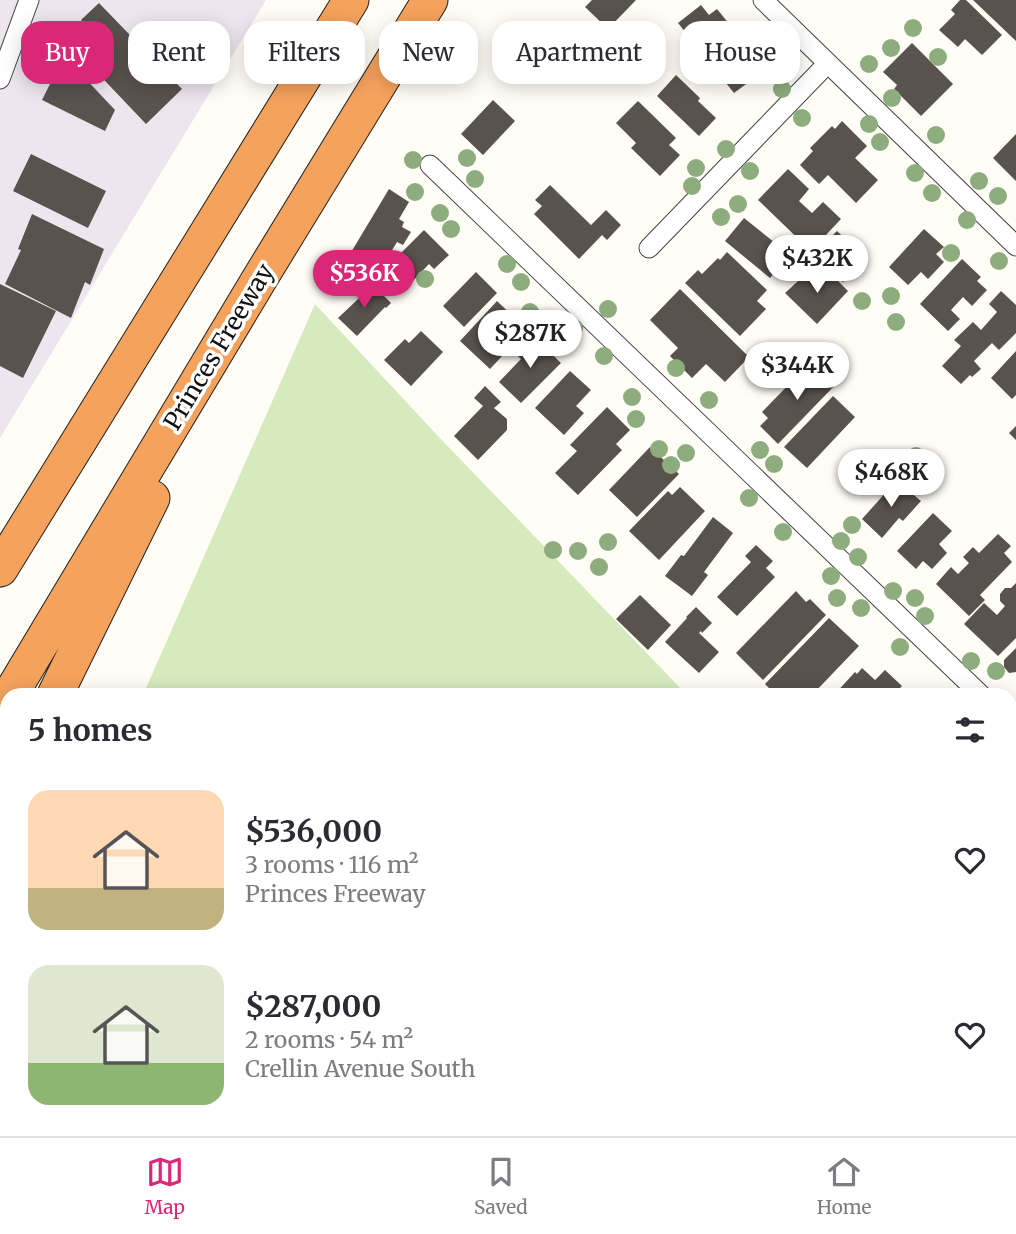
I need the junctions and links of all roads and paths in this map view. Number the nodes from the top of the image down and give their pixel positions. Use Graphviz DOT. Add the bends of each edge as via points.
graph roads {
  1 [pos="29,0"];
  2 [pos="351,0"];
  3 [pos="430,0"];
  4 [pos="763,0"];
  5 [pos="828,63"];
  6 [pos="0,79"];
  7 [pos="430,165"];
  8 [pos="1016,246"];
  9 [pos="649,248"];
  10 [pos="260,278"];
  11 [pos="34,511"];
  12 [pos="0,553"];
  13 [pos="0,569"];
  14 [pos="14,688"];
  15 [pos="58,688"];
  16 [pos="974,688"];
  1 -- 6 [label="street"];
  2 -- 11 [label="highway"];
  3 -- 10 [label="highway, Princes Freeway"];
  4 -- 5 [label="street"];
  5 -- 8 [label="street"];
  5 -- 9 [label="street"];
  7 -- 16 [label="street"];
  10 -- 14 [label="highway, Princes Freeway"];
  10 -- 15 [label="highway"];
  11 -- 12 [label="highway"];
  11 -- 13 [label="highway"];
}
